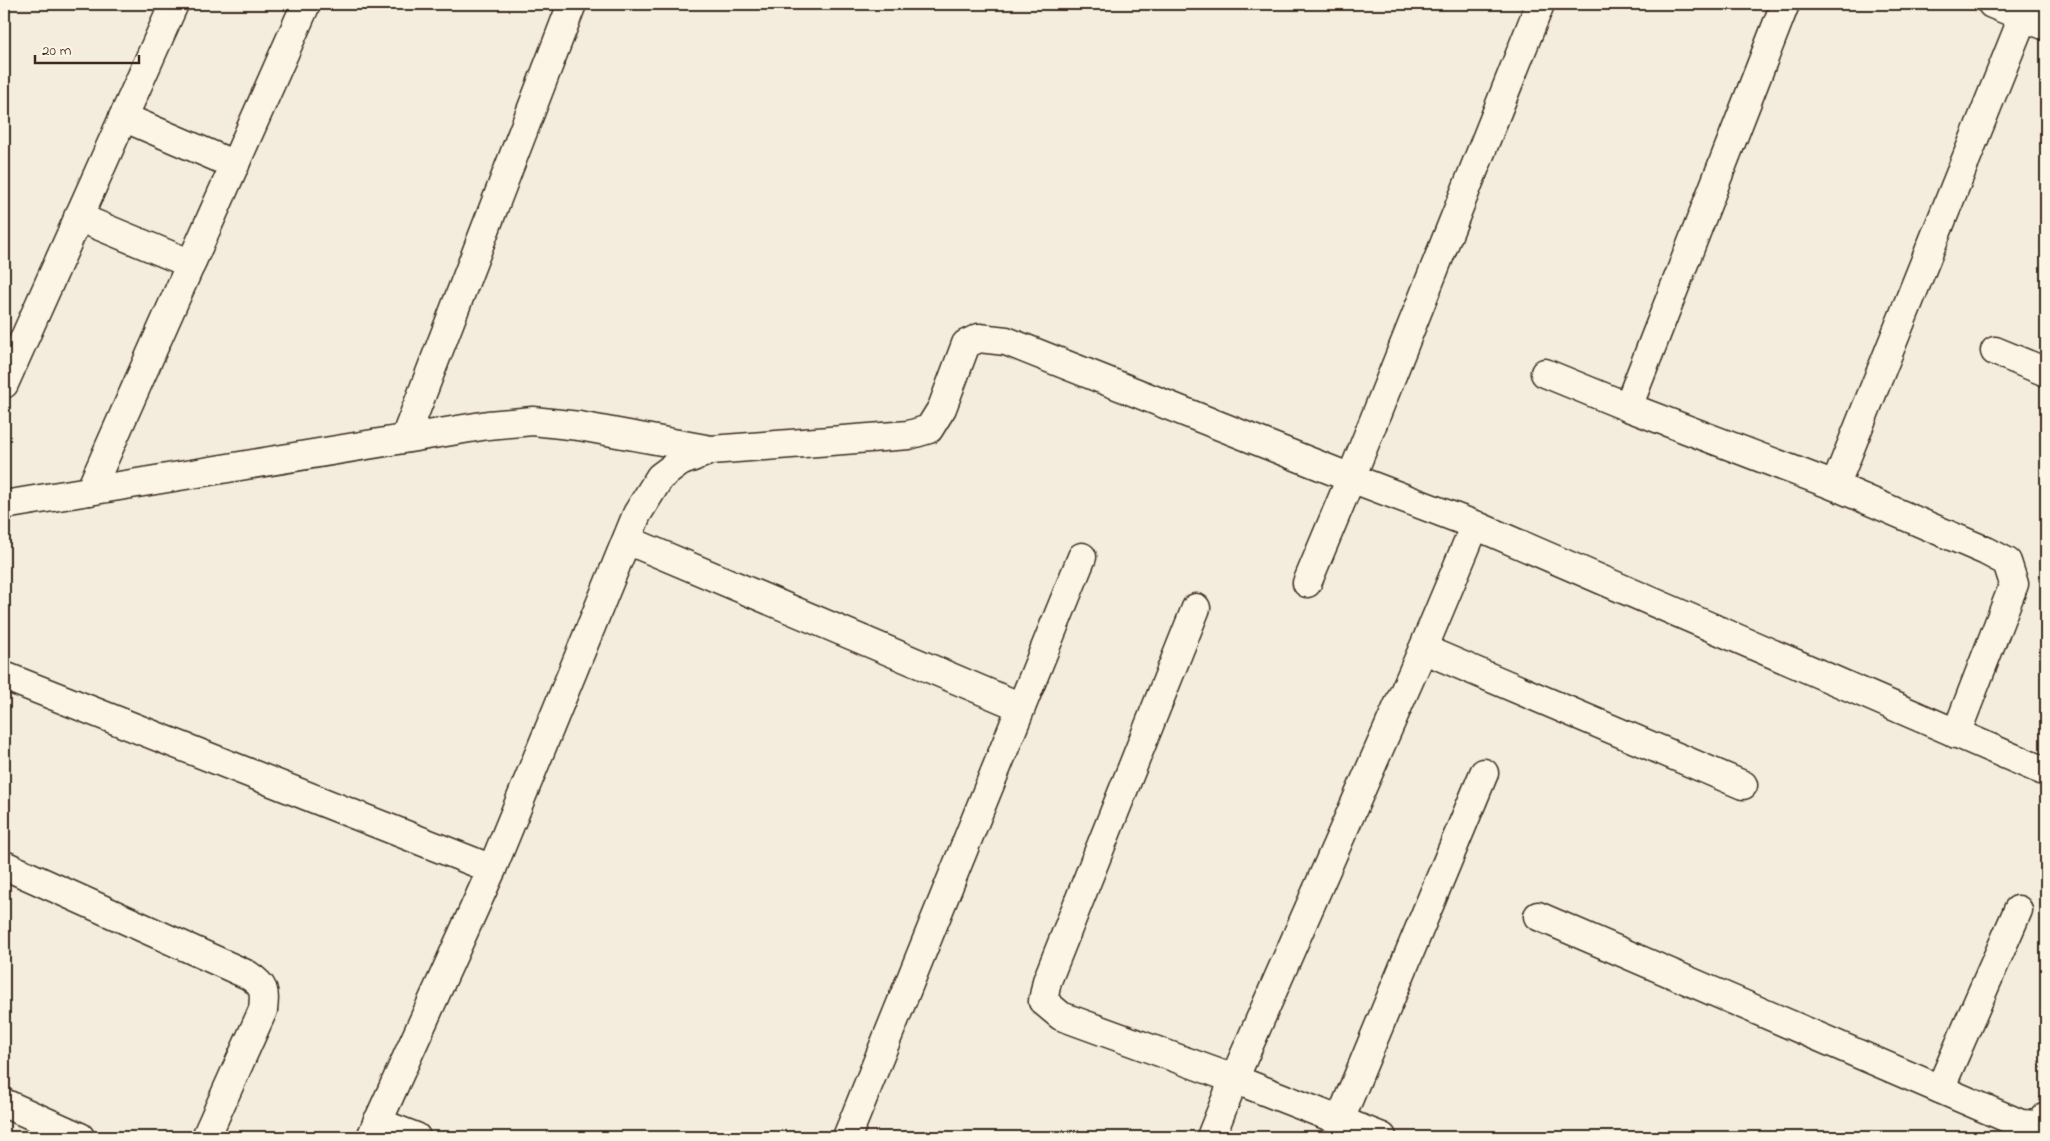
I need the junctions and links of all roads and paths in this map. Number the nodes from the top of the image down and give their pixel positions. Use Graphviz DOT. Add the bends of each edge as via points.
graph roads {
  1 [pos="174,4"];
  2 [pos="306,4"];
  3 [pos="572,4"];
  4 [pos="1540,4"];
  5 [pos="1785,4"];
  6 [pos="1992,4"];
  7 [pos="2035,22"];
  8 [pos="123,117"];
  9 [pos="235,165"];
  10 [pos="78,217"];
  11 [pos="191,264"];
  12 [pos="1995,351"];
  13 [pos="2046,372"];
  14 [pos="1545,373"];
  15 [pos="4,384"];
  16 [pos="1628,407"];
  17 [pos="405,438"];
  18 [pos="712,450"];
  19 [pos="1351,478"];
  20 [pos="1835,486"];
  21 [pos="90,491"];
  22 [pos="4,505"];
  23 [pos="1475,524"];
  24 [pos="627,540"];
  25 [pos="1082,557"];
  26 [pos="1307,583"];
  27 [pos="1196,608"];
  28 [pos="1423,649"];
  29 [pos="4,676"];
  30 [pos="1022,707"];
  31 [pos="1956,734"];
  32 [pos="2046,772"];
  33 [pos="1484,773"];
  34 [pos="1743,785"];
  35 [pos="4,865"];
  36 [pos="492,869"];
  37 [pos="2018,910"];
  38 [pos="1538,916"];
  39 [pos="1234,1079"];
  40 [pos="1940,1089"];
  41 [pos="4,1103"];
  42 [pos="2046,1118"];
  43 [pos="1340,1120"];
  44 [pos="374,1130"];
  45 [pos="1375,1136"];
  46 [pos="80,1137"];
  47 [pos="206,1137"];
  48 [pos="416,1137"];
  49 [pos="847,1137"];
  50 [pos="1211,1137"];
  1 -- 8 [label="street"];
  2 -- 9 [label="street"];
  3 -- 17 [label="street"];
  4 -- 19 [label="street"];
  5 -- 16 [label="street"];
  6 -- 7 [label="street"];
  7 -- 20 [label="street"];
  8 -- 9 [label="street"];
  8 -- 10 [label="street"];
  9 -- 11 [label="street"];
  10 -- 11 [label="street"];
  10 -- 15 [label="street"];
  11 -- 21 [label="street"];
  12 -- 13 [label="street"];
  14 -- 16 [label="street"];
  16 -- 20 [label="street"];
  17 -- 18 [label="street" via="532,421"];
  17 -- 21 [label="street"];
  18 -- 19 [label="street" via="909,435 928,428 942,408 966,344 979,338 1006,340"];
  18 -- 24 [label="street" via="680,462 660,477 637,514"];
  19 -- 23 [label="street"];
  19 -- 26 [label="street"];
  20 -- 31 [label="street" via="2007,562 2014,584"];
  21 -- 22 [label="street"];
  23 -- 28 [label="street"];
  23 -- 31 [label="street"];
  24 -- 30 [label="street"];
  24 -- 36 [label="street"];
  25 -- 30 [label="street"];
  27 -- 39 [label="street" via="1047,981 1043,1001 1061,1016"];
  28 -- 34 [label="street"];
  28 -- 39 [label="street"];
  29 -- 36 [label="street"];
  30 -- 49 [label="street"];
  31 -- 32 [label="street"];
  33 -- 43 [label="street"];
  35 -- 47 [label="street" via="261,983 265,995 263,1010"];
  36 -- 44 [label="street"];
  37 -- 40 [label="street"];
  38 -- 40 [label="street"];
  39 -- 43 [label="street"];
  39 -- 50 [label="street"];
  40 -- 42 [label="street" via="2021,1124 2039,1125"];
  41 -- 46 [label="street"];
  43 -- 45 [label="street"];
  44 -- 48 [label="street"];
}
